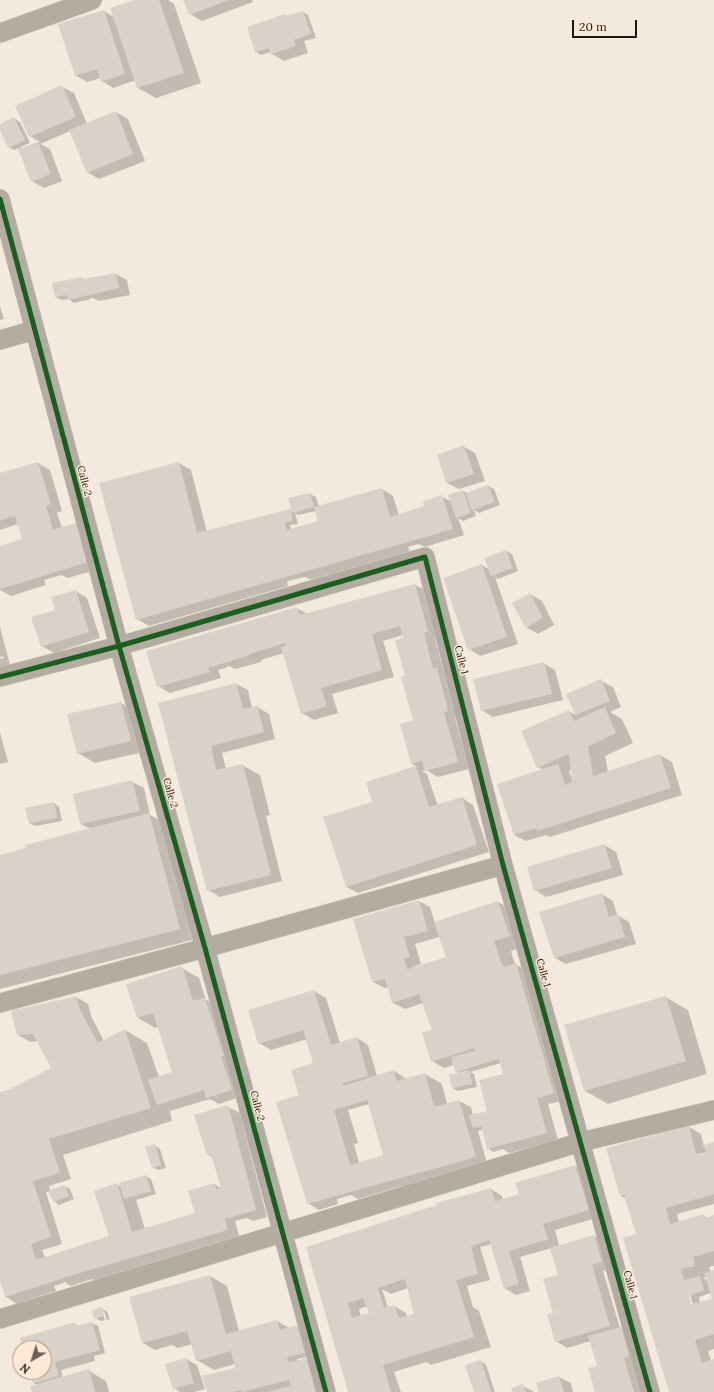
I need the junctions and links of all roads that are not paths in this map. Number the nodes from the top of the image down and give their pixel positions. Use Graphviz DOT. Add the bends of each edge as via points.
graph roads {
  1 [pos="92,0"];
  2 [pos="0,33"];
  3 [pos="0,198"];
  4 [pos="35,330"];
  5 [pos="0,340"];
  6 [pos="119,646"];
  7 [pos="0,677"];
  8 [pos="503,865"];
  9 [pos="205,948"];
  10 [pos="0,1003"];
  11 [pos="714,1110"];
  12 [pos="581,1142"];
  13 [pos="282,1234"];
  14 [pos="0,1319"];
  15 [pos="326,1392"];
  16 [pos="650,1392"];
  1 -- 2 [label="street"];
  3 -- 4 [label="street, Calle 2"];
  4 -- 5 [label="street"];
  4 -- 6 [label="street, Calle 2"];
  6 -- 7 [label="street"];
  6 -- 8 [label="street, Calle 1" via="425,557"];
  6 -- 9 [label="street, Calle 2"];
  8 -- 9 [label="street"];
  8 -- 12 [label="street, Calle 1"];
  9 -- 10 [label="street"];
  9 -- 13 [label="street, Calle 2"];
  11 -- 12 [label="street"];
  12 -- 13 [label="street"];
  12 -- 16 [label="street, Calle 1"];
  13 -- 14 [label="street"];
  13 -- 15 [label="street, Calle 2"];
}
